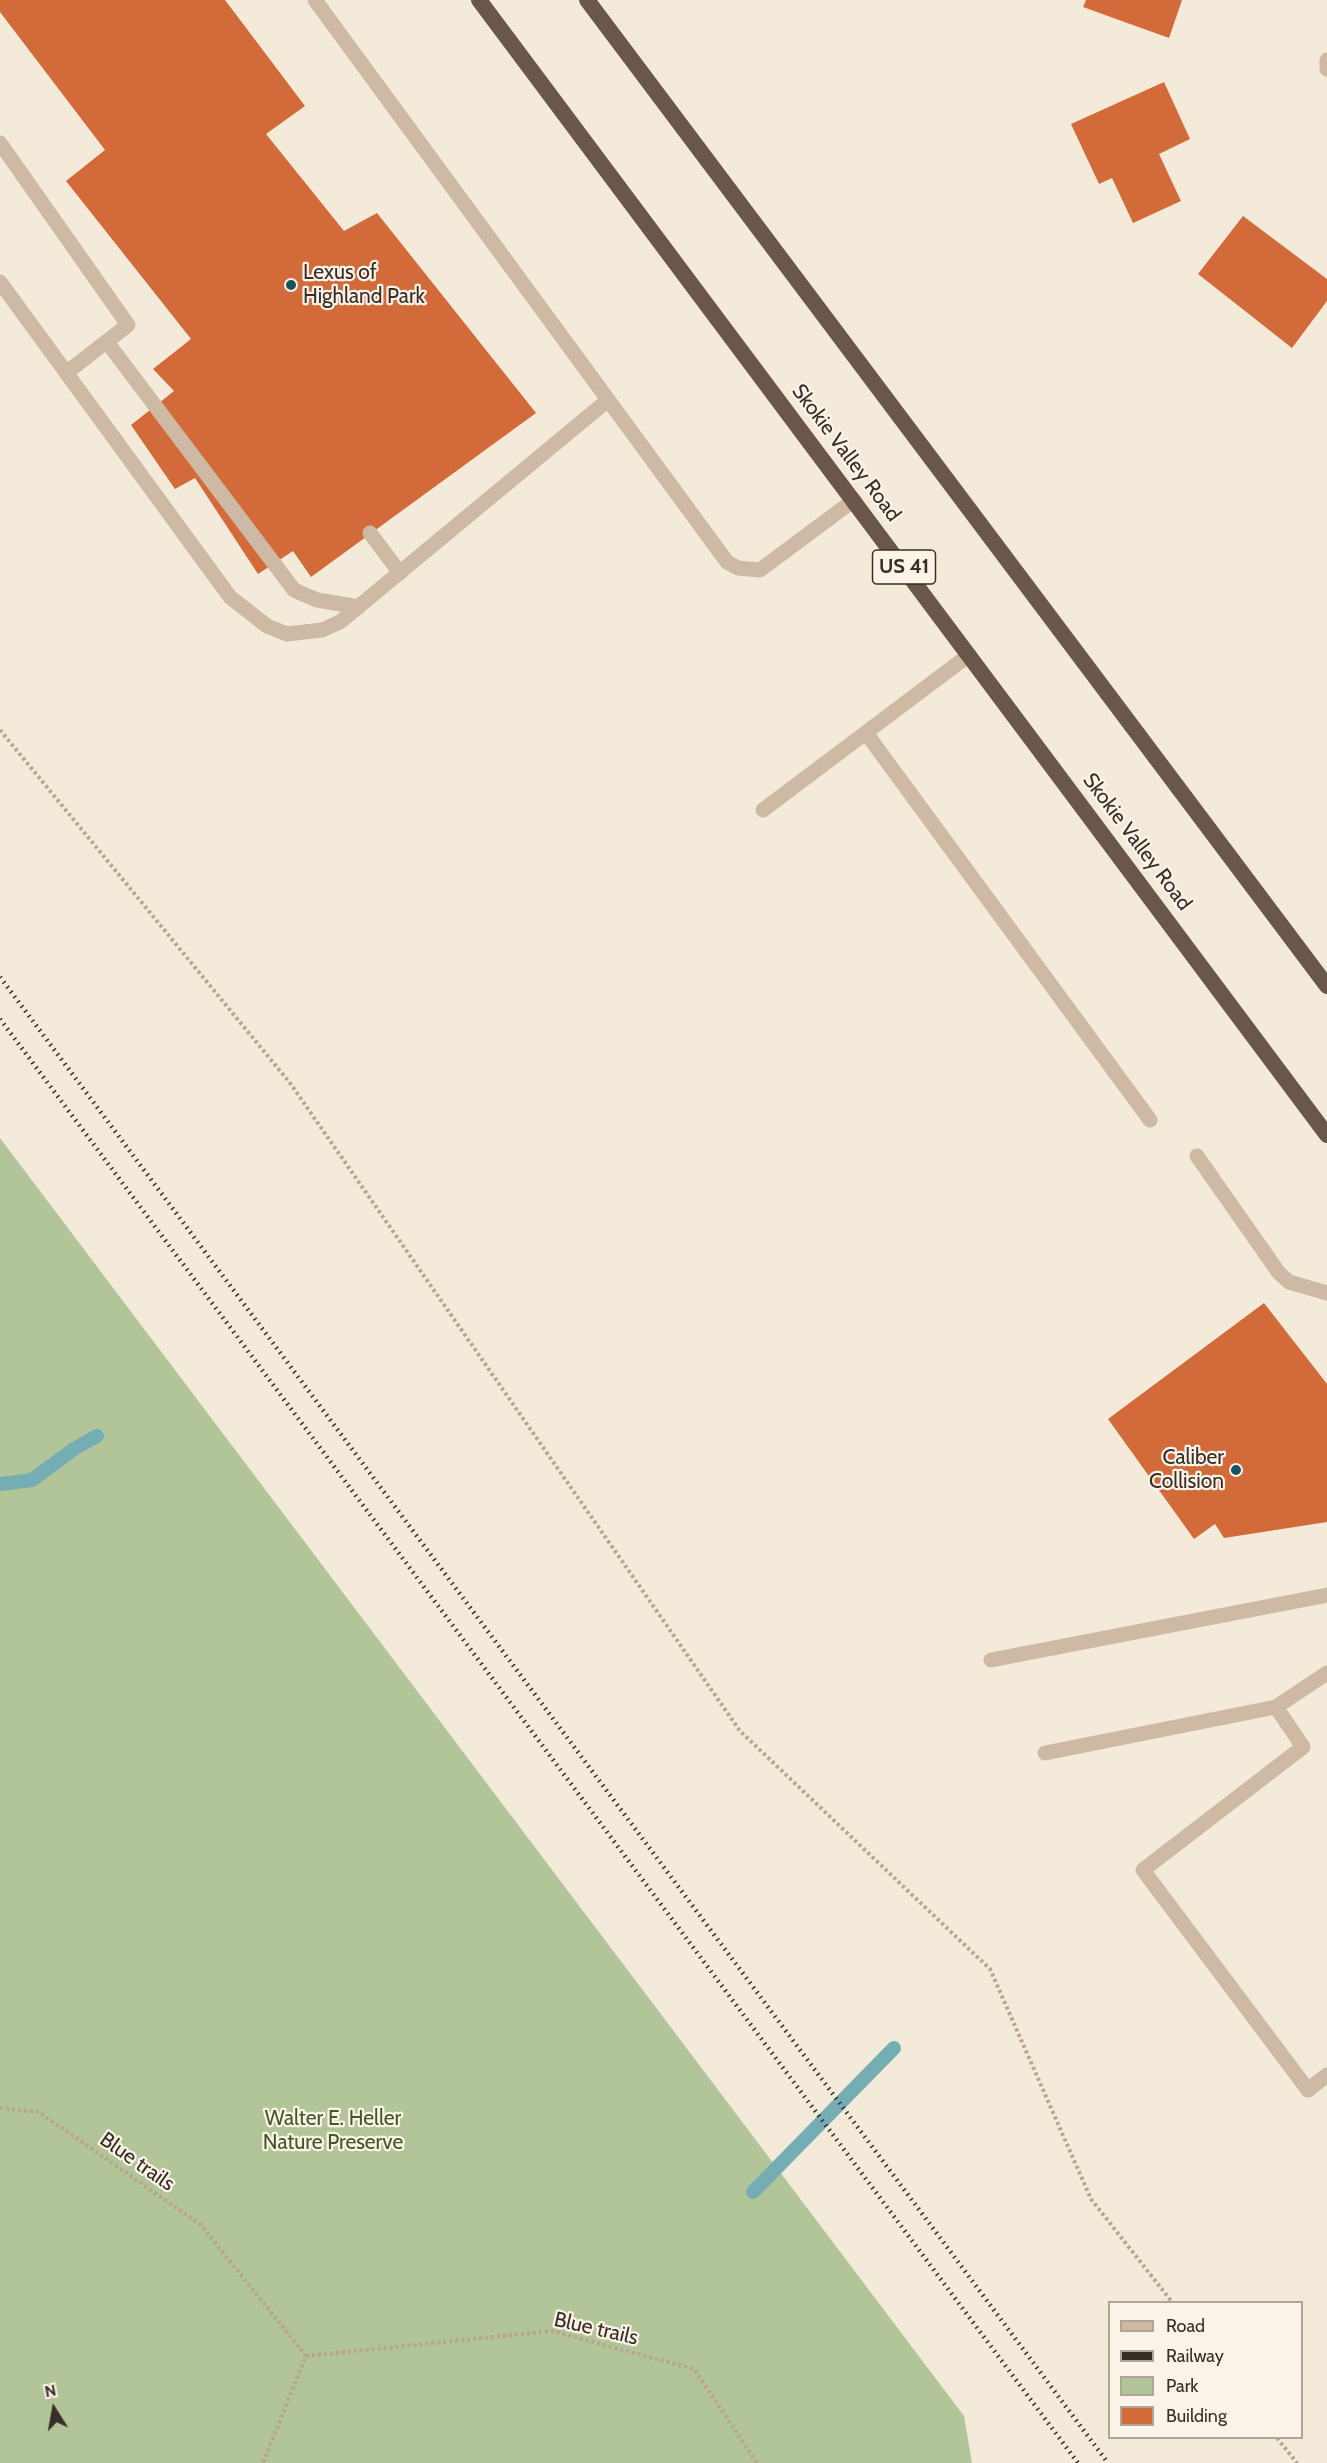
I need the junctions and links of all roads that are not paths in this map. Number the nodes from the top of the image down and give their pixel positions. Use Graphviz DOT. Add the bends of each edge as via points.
graph roads {
  1 [pos="315,0"];
  2 [pos="479,0"];
  3 [pos="587,0"];
  4 [pos="1327,60"];
  5 [pos="1327,69"];
  6 [pos="0,143"];
  7 [pos="0,282"];
  8 [pos="107,342"];
  9 [pos="66,373"];
  10 [pos="608,400"];
  11 [pos="854,500"];
  12 [pos="370,533"];
  13 [pos="400,573"];
  14 [pos="359,607"];
  15 [pos="969,655"];
  16 [pos="866,733"];
  17 [pos="763,810"];
  18 [pos="1327,986"];
  19 [pos="1150,1120"];
  20 [pos="1327,1135"];
  21 [pos="1197,1156"];
  22 [pos="1327,1293"];
  23 [pos="1327,1595"];
  24 [pos="991,1660"];
  25 [pos="1327,1673"];
  26 [pos="1276,1707"];
  27 [pos="1045,1753"];
  28 [pos="1327,2075"];
  29 [pos="1327,2083"];
  30 [pos="1308,2090"];
  1 -- 10 [label="street"];
  2 -- 11 [label="highway, Skokie Valley Road / US 41"];
  3 -- 18 [label="highway"];
  4 -- 5 [label="street"];
  6 -- 8 [label="street" via="128,325"];
  7 -- 9 [label="street"];
  8 -- 9 [label="street"];
  8 -- 14 [label="street" via="294,590 317,600"];
  9 -- 14 [label="street" via="230,597 267,626 287,634 322,630"];
  10 -- 11 [label="street" via="727,562 738,568 760,570"];
  10 -- 13 [label="street"];
  11 -- 15 [label="highway, Skokie Valley Road / US 41"];
  12 -- 13 [label="street"];
  13 -- 14 [label="street"];
  15 -- 16 [label="street"];
  15 -- 20 [label="highway, Skokie Valley Road / US 41"];
  16 -- 17 [label="street"];
  16 -- 19 [label="street"];
  21 -- 22 [label="street" via="1279,1274 1289,1282"];
  23 -- 24 [label="street"];
  25 -- 26 [label="street"];
  26 -- 27 [label="street"];
  26 -- 30 [label="street" via="1304,1747 1143,1870"];
  28 -- 30 [label="street"];
  29 -- 30 [label="street"];
}
